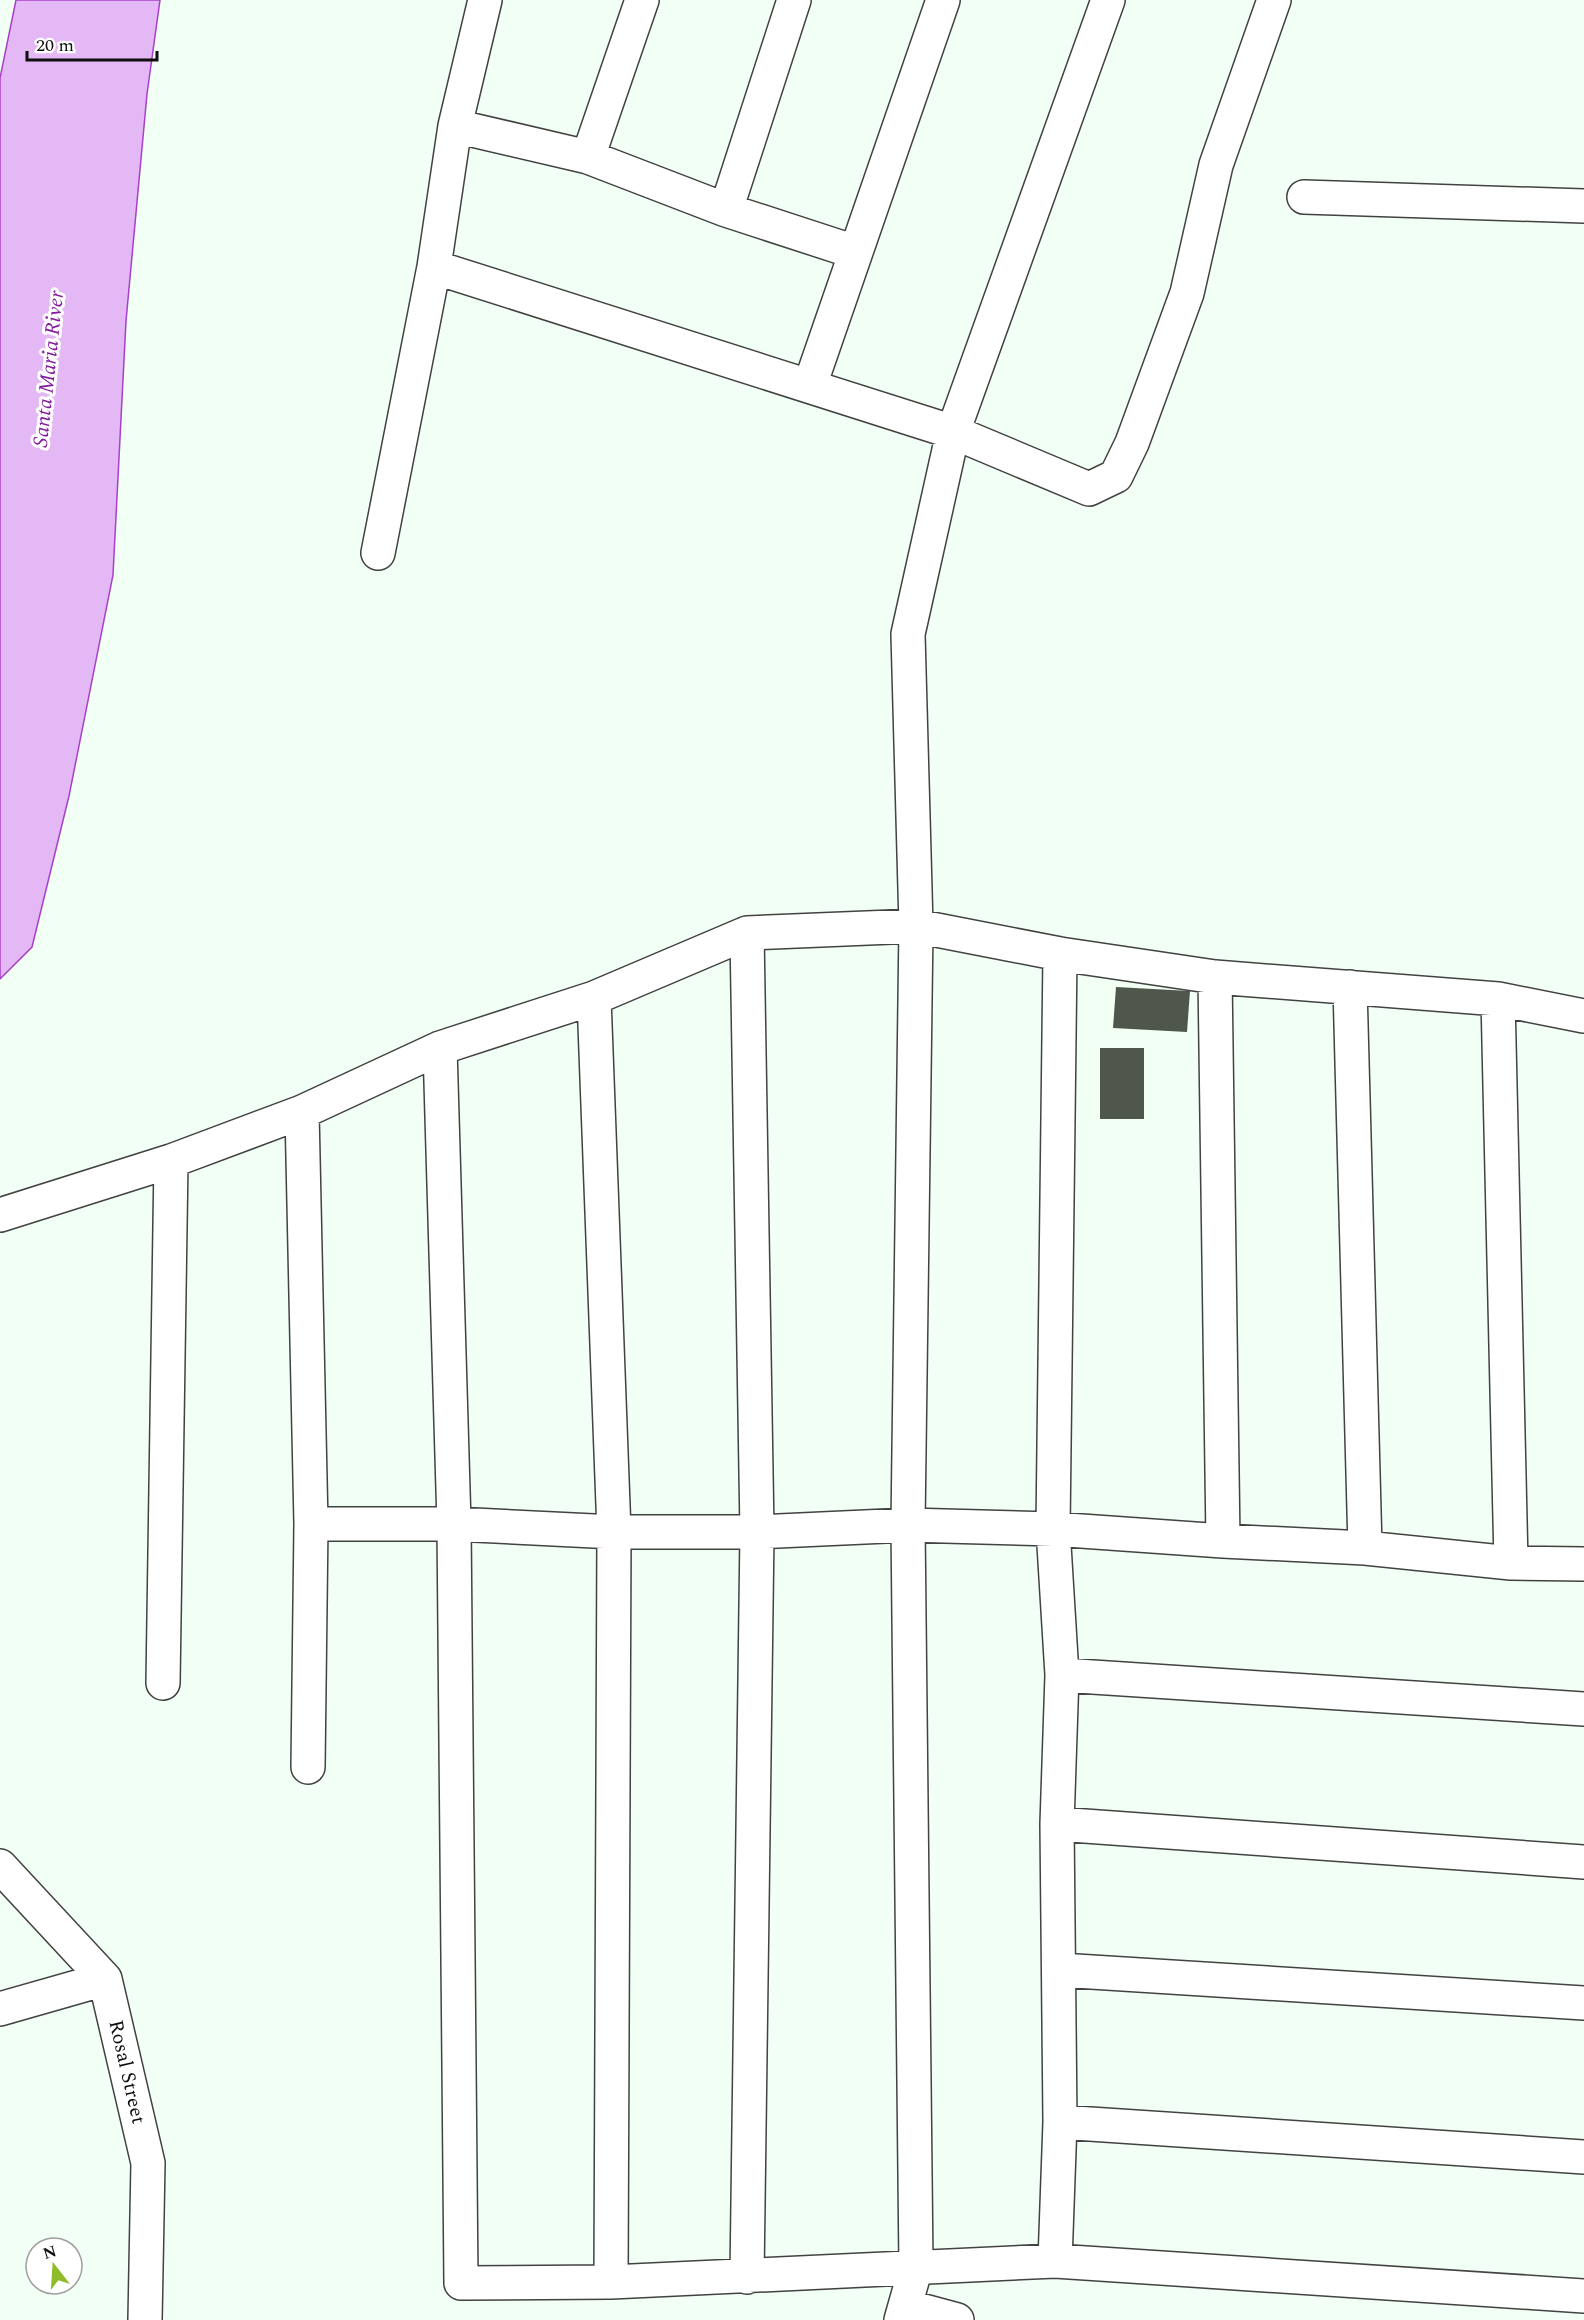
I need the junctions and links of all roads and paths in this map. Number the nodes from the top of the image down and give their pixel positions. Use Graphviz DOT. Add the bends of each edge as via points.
graph roads {
  1 [pos="485,0"];
  2 [pos="642,0"];
  3 [pos="794,0"];
  4 [pos="943,0"];
  5 [pos="1107,0"];
  6 [pos="1274,0"];
  7 [pos="455,126"];
  8 [pos="588,157"];
  9 [pos="1304,197"];
  10 [pos="1584,206"];
  11 [pos="726,210"];
  12 [pos="855,252"];
  13 [pos="434,267"];
  14 [pos="810,385"];
  15 [pos="953,432"];
  16 [pos="378,553"];
  17 [pos="916,926"];
  18 [pos="747,933"];
  19 [pos="1060,954"];
  20 [pos="1215,977"];
  21 [pos="1350,987"];
  22 [pos="594,998"];
  23 [pos="1498,999"];
  24 [pos="1584,1016"];
  25 [pos="440,1048"];
  26 [pos="303,1112"];
  27 [pos="171,1161"];
  28 [pos="0,1215"];
  29 [pos="311,1524"];
  30 [pos="454,1524"];
  31 [pos="908,1525"];
  32 [pos="1053,1529"];
  33 [pos="614,1532"];
  34 [pos="757,1532"];
  35 [pos="1223,1541"];
  36 [pos="1365,1548"];
  37 [pos="1511,1563"];
  38 [pos="1584,1564"];
  39 [pos="1062,1675"];
  40 [pos="163,1683"];
  41 [pos="1584,1709"];
  42 [pos="308,1767"];
  43 [pos="1057,1824"];
  44 [pos="1584,1862"];
  45 [pos="0,1866"];
  46 [pos="1060,1970"];
  47 [pos="105,1979"];
  48 [pos="1584,2003"];
  49 [pos="0,2009"];
  50 [pos="1060,2122"];
  51 [pos="1584,2157"];
  52 [pos="1055,2261"];
  53 [pos="916,2267"];
  54 [pos="747,2277"];
  55 [pos="611,2282"];
  56 [pos="1584,2296"];
  57 [pos="903,2313"];
  58 [pos="145,2320"];
  59 [pos="957,2320"];
  1 -- 7 [label="street"];
  2 -- 8 [label="street"];
  3 -- 11 [label="street"];
  4 -- 12 [label="street"];
  5 -- 15 [label="street"];
  6 -- 15 [label="street" via="1216,165 1187,293 1116,476 1089,489"];
  7 -- 8 [label="street"];
  7 -- 13 [label="street"];
  8 -- 11 [label="street"];
  9 -- 10 [label="street"];
  11 -- 12 [label="street"];
  12 -- 14 [label="street"];
  13 -- 14 [label="street"];
  13 -- 16 [label="street"];
  14 -- 15 [label="street"];
  15 -- 17 [label="street" via="908,634"];
  17 -- 18 [label="street"];
  17 -- 19 [label="street"];
  17 -- 31 [label="street"];
  18 -- 22 [label="street"];
  18 -- 34 [label="street"];
  19 -- 20 [label="street"];
  19 -- 32 [label="street"];
  20 -- 21 [label="street"];
  20 -- 35 [label="street"];
  21 -- 23 [label="street"];
  21 -- 36 [label="street"];
  22 -- 25 [label="street"];
  22 -- 33 [label="street"];
  23 -- 24 [label="street"];
  23 -- 37 [label="street"];
  25 -- 26 [label="street"];
  25 -- 30 [label="street"];
  26 -- 27 [label="street"];
  26 -- 29 [label="street"];
  27 -- 28 [label="street"];
  27 -- 40 [label="street"];
  29 -- 30 [label="street"];
  29 -- 42 [label="street"];
  30 -- 33 [label="street"];
  30 -- 55 [label="street" via="461,2283"];
  31 -- 32 [label="street"];
  31 -- 34 [label="street"];
  31 -- 53 [label="street"];
  32 -- 35 [label="street"];
  32 -- 39 [label="street"];
  33 -- 34 [label="street"];
  33 -- 55 [label="street"];
  34 -- 54 [label="street"];
  35 -- 36 [label="street"];
  36 -- 37 [label="street"];
  37 -- 38 [label="street"];
  39 -- 41 [label="street"];
  39 -- 43 [label="street"];
  43 -- 44 [label="street"];
  43 -- 46 [label="street"];
  45 -- 47 [label="street, Rosal Street"];
  46 -- 48 [label="street"];
  46 -- 50 [label="street"];
  47 -- 49 [label="street"];
  47 -- 58 [label="street, Rosal Street" via="148,2163"];
  50 -- 51 [label="street"];
  50 -- 52 [label="street"];
  52 -- 53 [label="street"];
  52 -- 56 [label="street"];
  53 -- 54 [label="street"];
  53 -- 57 [label="street"];
  54 -- 55 [label="street"];
  57 -- 59 [label="street"];
}
